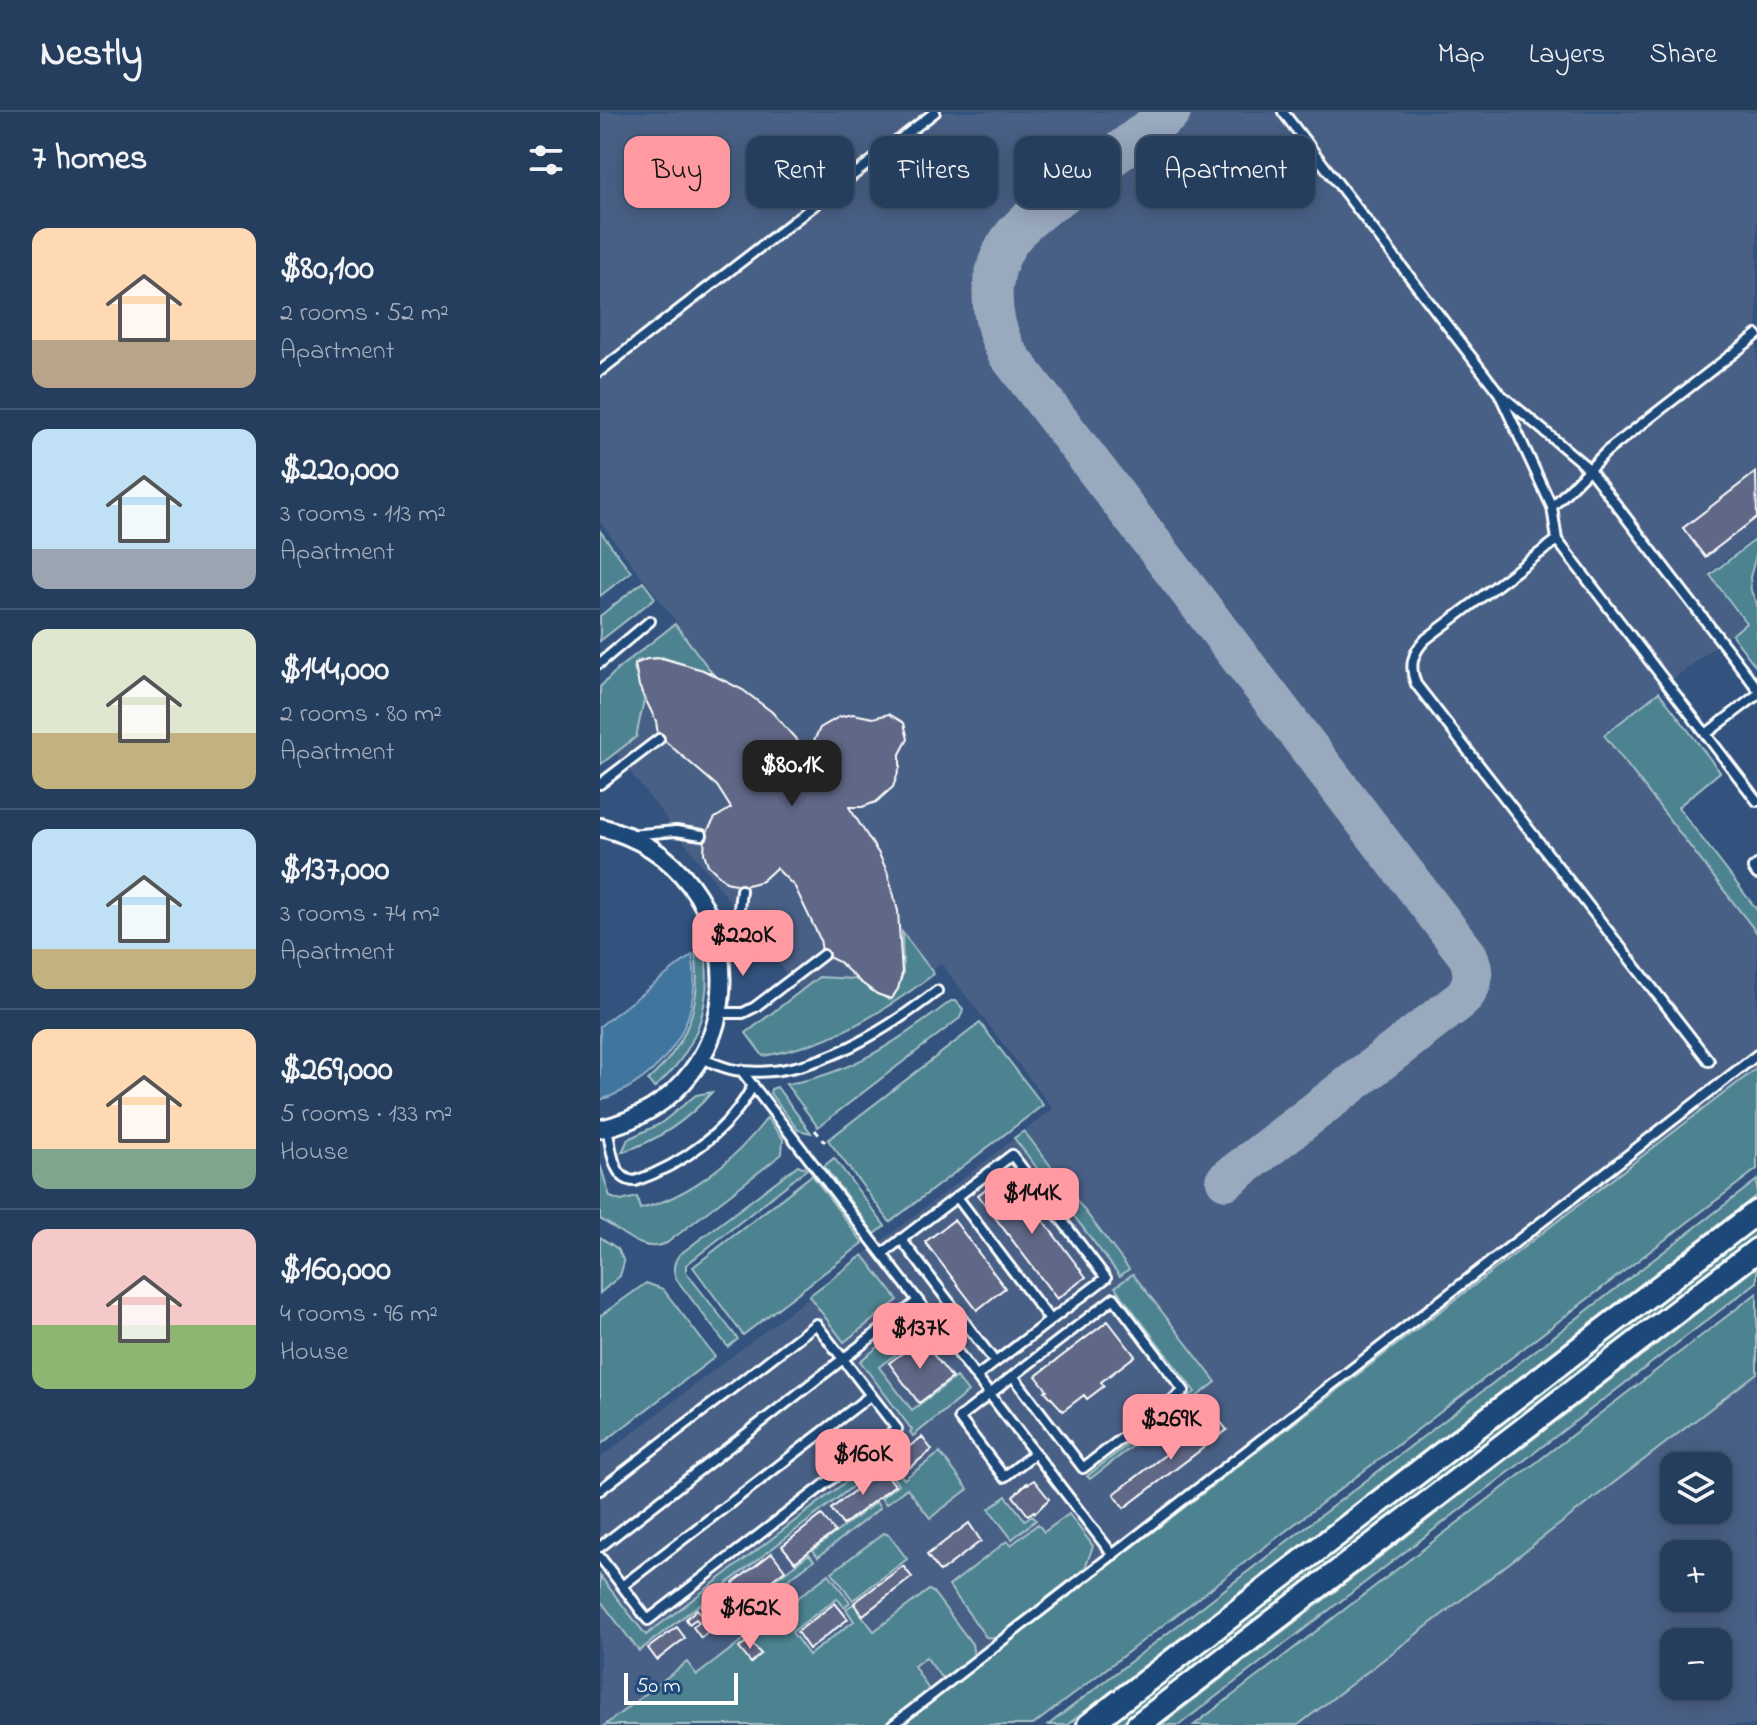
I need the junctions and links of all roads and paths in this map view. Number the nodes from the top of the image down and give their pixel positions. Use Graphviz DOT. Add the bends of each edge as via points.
graph roads {
  1 [pos="935,112"];
  2 [pos="1283,112"];
  3 [pos="1757,335"];
  4 [pos="600,371"];
  5 [pos="1499,393"];
  6 [pos="1588,468"];
  7 [pos="1552,507"];
  8 [pos="1557,540"];
  9 [pos="650,621"];
  10 [pos="600,663"];
  11 [pos="1757,688"];
  12 [pos="1757,695"];
  13 [pos="1706,734"];
  14 [pos="659,739"];
  15 [pos="600,784"];
  16 [pos="1757,801"];
  17 [pos="600,827"];
  18 [pos="702,835"];
  19 [pos="629,836"];
  20 [pos="1757,865"];
  21 [pos="1757,874"];
  22 [pos="741,890"];
  23 [pos="823,955"];
  24 [pos="722,958"];
  25 [pos="937,991"];
  26 [pos="718,1013"];
  27 [pos="1757,1055"];
  28 [pos="700,1058"];
  29 [pos="1709,1061"];
  30 [pos="741,1070"];
  31 [pos="755,1071"];
  32 [pos="753,1086"];
  33 [pos="604,1128"];
  34 [pos="815,1130"];
  35 [pos="825,1142"];
  36 [pos="957,1197"];
  37 [pos="1757,1212"];
  38 [pos="901,1239"];
  39 [pos="1757,1250"];
  40 [pos="882,1254"];
  41 [pos="918,1301"];
  42 [pos="1050,1320"];
  43 [pos="843,1359"];
  44 [pos="995,1362"];
  45 [pos="1013,1376"];
  46 [pos="976,1377"];
  47 [pos="989,1394"];
  48 [pos="871,1395"];
  49 [pos="1035,1453"];
  50 [pos="600,1490"];
  51 [pos="600,1547"];
  52 [pos="1113,1555"];
  53 [pos="600,1557"];
  54 [pos="622,1586"];
  55 [pos="893,1725"];
  56 [pos="1089,1725"];
  57 [pos="1138,1725"];
  1 -- 4 [label="lane"];
  2 -- 5 [label="lane"];
  3 -- 6 [label="lane"];
  5 -- 6 [label="lane"];
  5 -- 7 [label="lane"];
  6 -- 7 [label="lane"];
  6 -- 11 [label="lane"];
  7 -- 8 [label="lane"];
  8 -- 13 [label="lane"];
  8 -- 29 [label="lane" via="1426,639 1417,648 1412,672 1426,697"];
  9 -- 10 [label="lane"];
  12 -- 13 [label="lane"];
  13 -- 16 [label="lane"];
  14 -- 15 [label="lane"];
  17 -- 19 [label="street"];
  18 -- 19 [label="lane" via="676,831"];
  19 -- 24 [label="street" via="663,856 691,884 711,919"];
  20 -- 21 [label="lane"];
  22 -- 24 [label="lane" via="738,918"];
  23 -- 26 [label="lane" via="755,1007 731,1015"];
  24 -- 26 [label="street"];
  25 -- 31 [label="lane" via="893,1024 840,1051 811,1062"];
  26 -- 28 [label="street"];
  27 -- 52 [label="lane"];
  28 -- 30 [label="lane"];
  28 -- 33 [label="street" via="662,1101"];
  30 -- 31 [label="lane"];
  30 -- 32 [label="lane"];
  31 -- 32 [label="lane"];
  32 -- 33 [label="lane" via="730,1118 699,1146 635,1181 621,1176"];
  32 -- 40 [label="lane"];
  34 -- 35 [label="path"];
  36 -- 38 [label="lane"];
  36 -- 42 [label="lane"];
  36 -- 42 [label="lane" via="1012,1155 1106,1278"];
  37 -- 56 [label="street"];
  38 -- 40 [label="lane"];
  38 -- 44 [label="lane"];
  39 -- 57 [label="street"];
  40 -- 41 [label="lane"];
  41 -- 43 [label="lane"];
  41 -- 46 [label="lane"];
  42 -- 44 [label="lane"];
  43 -- 48 [label="lane"];
  43 -- 50 [label="lane" via="816,1324"];
  43 -- 51 [label="lane"];
  44 -- 46 [label="lane"];
  45 -- 45 [label="lane" via="1114,1298 1184,1391 1083,1468"];
  45 -- 47 [label="lane"];
  46 -- 47 [label="lane"];
  47 -- 49 [label="lane"];
  47 -- 49 [label="lane" via="959,1418 986,1454 1004,1477"];
  48 -- 54 [label="lane"];
  48 -- 54 [label="lane" via="897,1429 711,1572 648,1620"];
  49 -- 52 [label="lane"];
  52 -- 55 [label="lane"];
  53 -- 54 [label="lane"];
}
